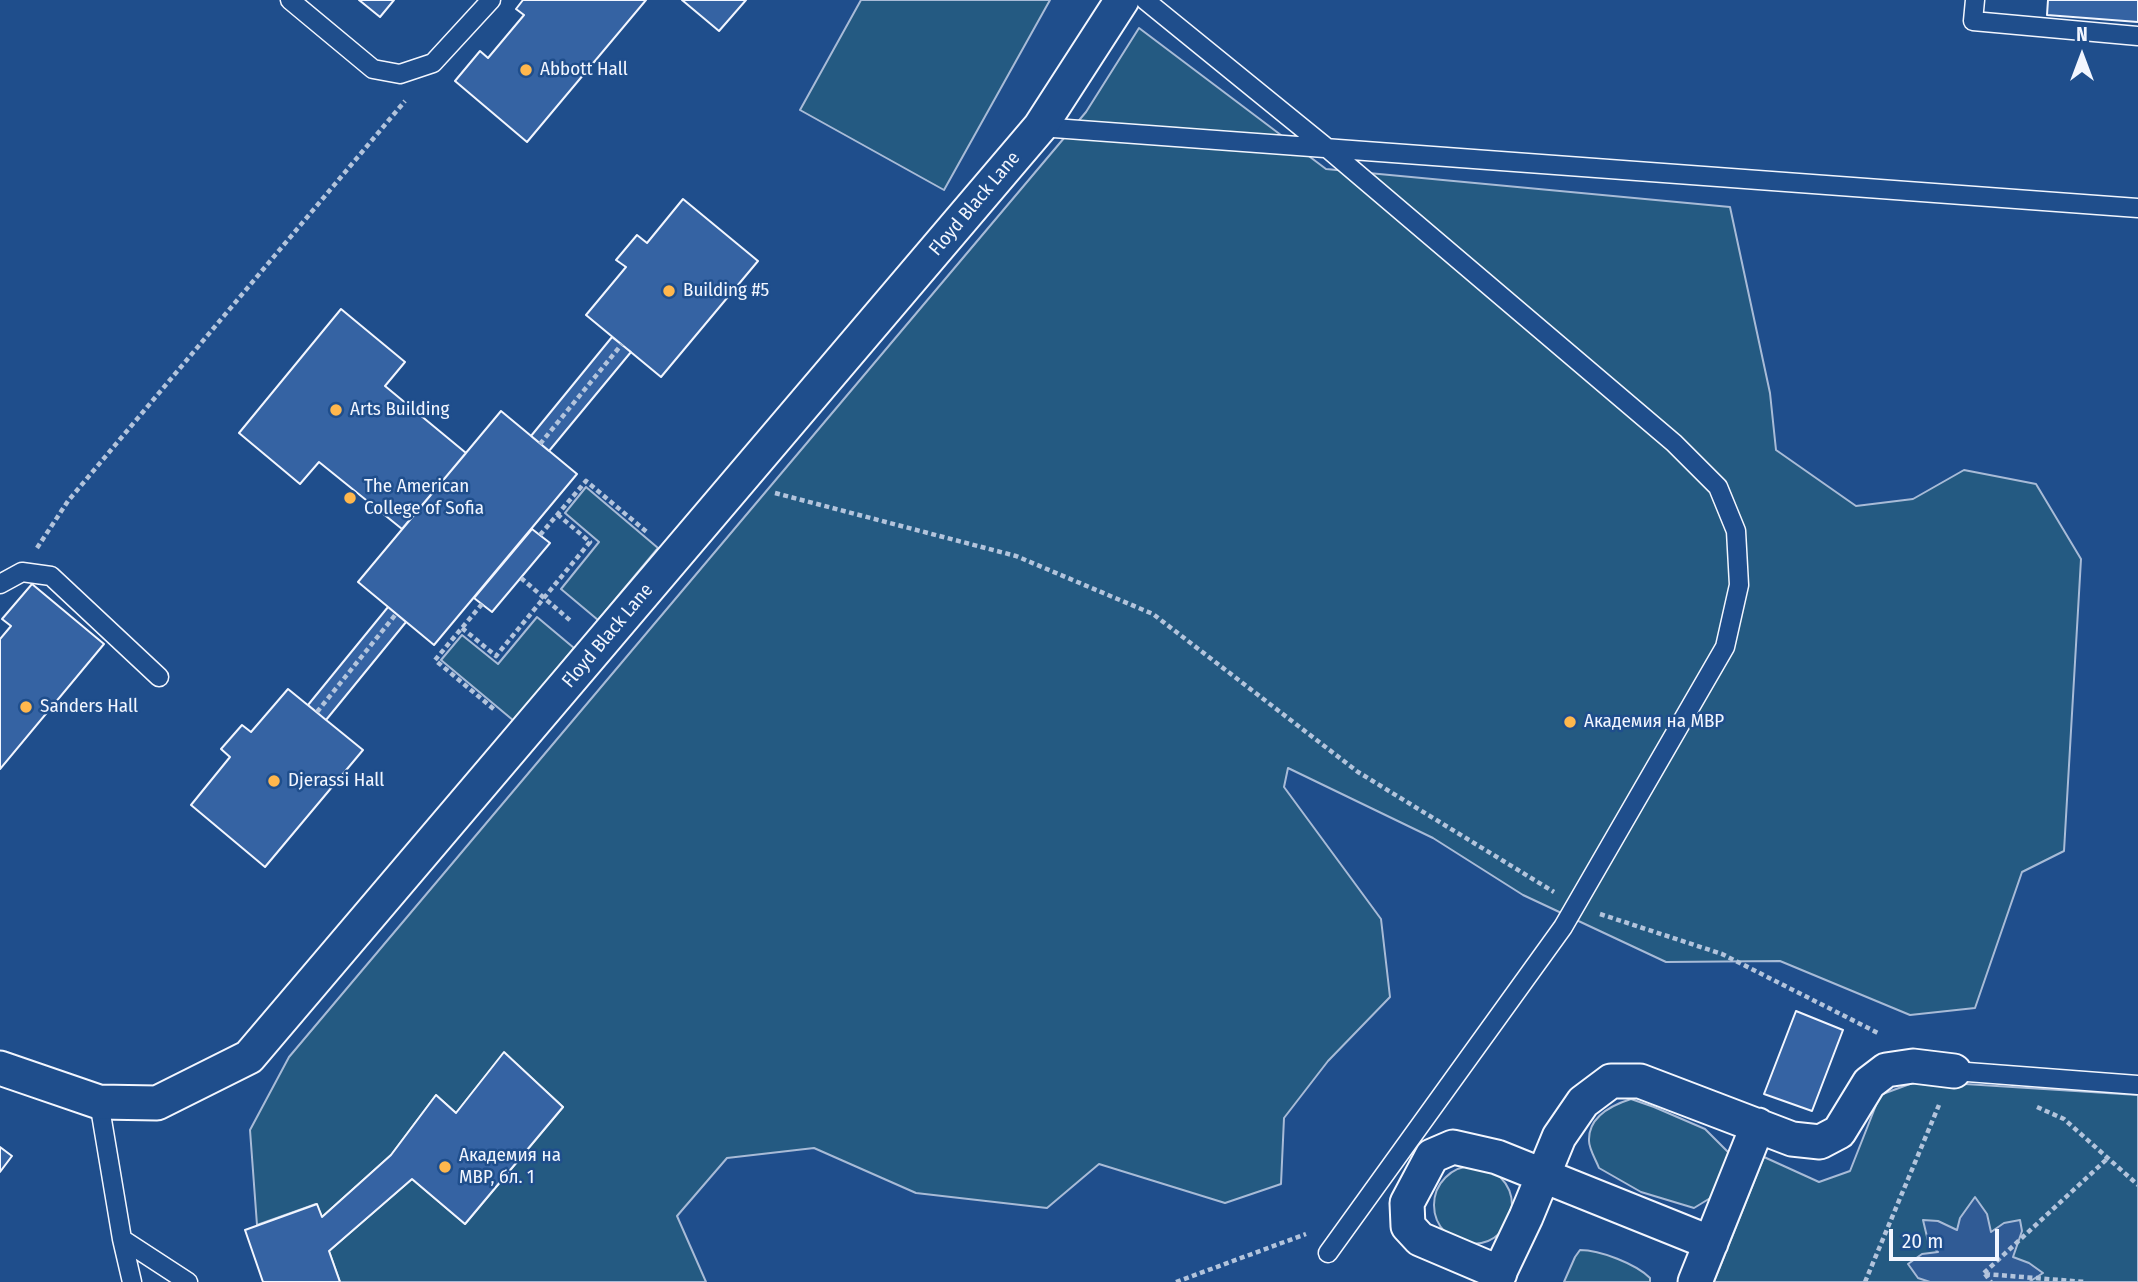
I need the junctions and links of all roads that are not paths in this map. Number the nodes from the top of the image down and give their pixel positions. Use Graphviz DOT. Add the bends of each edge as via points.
graph roads {
  1 [pos="290,0"];
  2 [pos="491,0"];
  3 [pos="1122,0"];
  4 [pos="1145,0"];
  5 [pos="1975,0"];
  6 [pos="2138,36"];
  7 [pos="1040,127"];
  8 [pos="1327,148"];
  9 [pos="2138,208"];
  10 [pos="0,584"];
  11 [pos="159,677"];
  12 [pos="0,1068"];
  13 [pos="1954,1071"];
  14 [pos="2138,1086"];
  15 [pos="99,1102"];
  16 [pos="1758,1125"];
  17 [pos="1542,1177"];
  18 [pos="122,1239"];
  19 [pos="1711,1243"];
  20 [pos="1328,1252"];
  21 [pos="1497,1278"];
  22 [pos="132,1282"];
  23 [pos="188,1282"];
  24 [pos="1695,1282"];
  1 -- 2 [label="lane" via="373,69 400,74 433,63"];
  3 -- 7 [label="street, Floyd Black Lane"];
  4 -- 8 [label="lane"];
  5 -- 6 [label="lane" via="1973,21"];
  7 -- 8 [label="lane"];
  7 -- 15 [label="street, Floyd Black Lane" via="249,1057 157,1103"];
  8 -- 9 [label="lane"];
  8 -- 20 [label="lane" via="1674,443 1718,487 1736,531 1739,585 1725,647 1576,906"];
  10 -- 11 [label="lane" via="22,572 51,576"];
  12 -- 15 [label="street, Floyd Black Lane"];
  13 -- 14 [label="lane"];
  13 -- 16 [label="street" via="1913,1066 1886,1070 1869,1083 1839,1132 1820,1142 1792,1139"];
  15 -- 18 [label="lane"];
  16 -- 17 [label="street" via="1640,1081 1611,1081 1583,1102 1559,1137"];
  16 -- 19 [label="street"];
  17 -- 19 [label="street"];
  17 -- 21 [label="street"];
  17 -- 21 [label="street" via="1497,1157 1453,1147 1432,1156 1407,1203 1408,1226 1420,1239"];
  18 -- 22 [label="lane"];
  18 -- 23 [label="lane"];
  19 -- 24 [label="street"];
}
